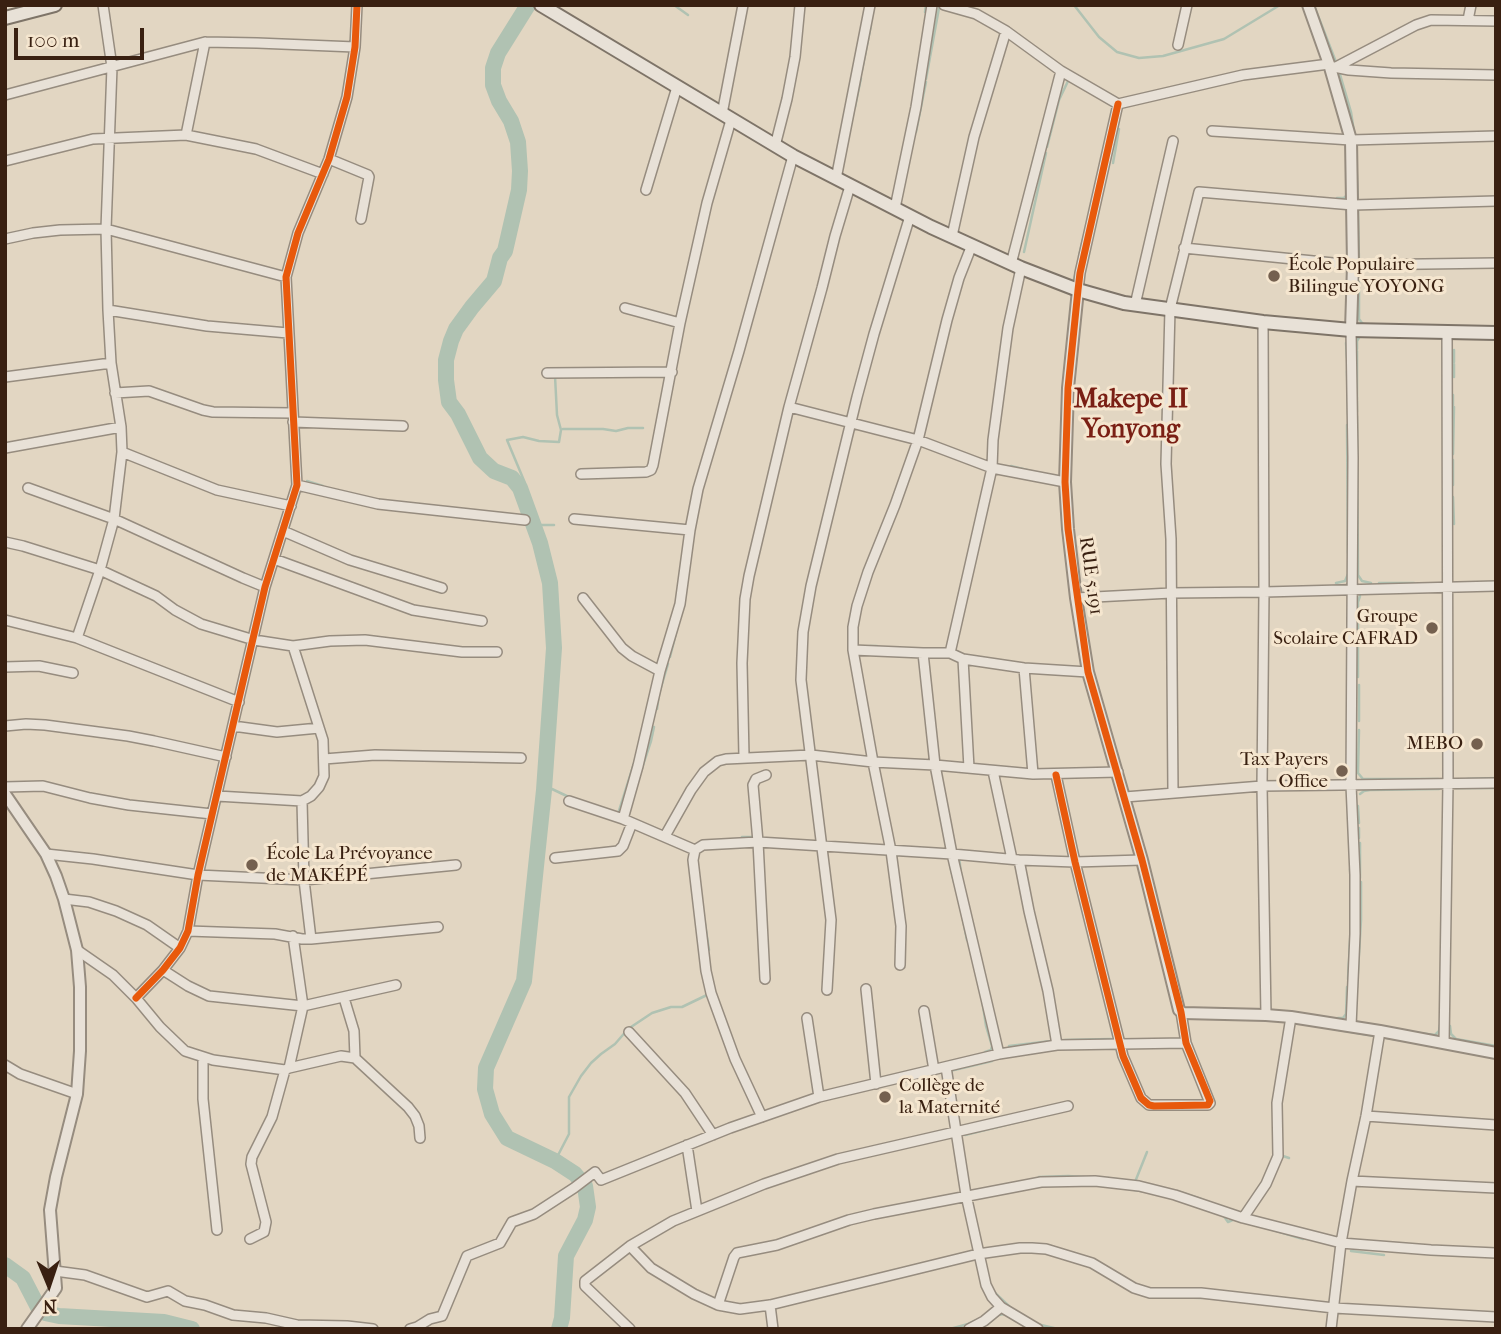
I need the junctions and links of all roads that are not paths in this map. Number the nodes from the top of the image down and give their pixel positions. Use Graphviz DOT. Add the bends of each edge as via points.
graph roads {
  1 [pos="55,5"];
  2 [pos="103,5"];
  3 [pos="357,5"];
  4 [pos="743,5"];
  5 [pos="800,5"];
  6 [pos="870,5"];
  7 [pos="932,5"];
  8 [pos="944,5"];
  9 [pos="1187,5"];
  10 [pos="1308,5"];
  11 [pos="1471,5"];
  12 [pos="550,8"];
  13 [pos="5,19"];
  14 [pos="1468,20"];
  15 [pos="1496,21"];
  16 [pos="1006,31"];
  17 [pos="205,42"];
  18 [pos="1178,45"];
  19 [pos="355,47"];
  20 [pos="1331,66"];
  21 [pos="112,67"];
  22 [pos="1062,71"];
  23 [pos="1496,75"];
  24 [pos="677,87"];
  25 [pos="5,95"];
  26 [pos="1118,104"];
  27 [pos="726,117"];
  28 [pos="1212,131"];
  29 [pos="186,135"];
  30 [pos="1496,136"];
  31 [pos="109,138"];
  32 [pos="1351,140"];
  33 [pos="1173,141"];
  34 [pos="775,146"];
  35 [pos="793,156"];
  36 [pos="329,159"];
  37 [pos="5,161"];
  38 [pos="323,174"];
  39 [pos="836,179"];
  40 [pos="850,186"];
  41 [pos="646,190"];
  42 [pos="1496,201"];
  43 [pos="1353,205"];
  44 [pos="895,208"];
  45 [pos="910,216"];
  46 [pos="361,219"];
  47 [pos="106,229"];
  48 [pos="952,236"];
  49 [pos="5,239"];
  50 [pos="972,245"];
  51 [pos="1184,248"];
  52 [pos="1496,263"];
  53 [pos="1353,265"];
  54 [pos="1016,266"];
  55 [pos="286,277"];
  56 [pos="1078,290"];
  57 [pos="1135,304"];
  58 [pos="625,308"];
  59 [pos="1170,309"];
  60 [pos="108,310"];
  61 [pos="1263,322"];
  62 [pos="680,323"];
  63 [pos="1350,330"];
  64 [pos="1447,332"];
  65 [pos="288,333"];
  66 [pos="1496,333"];
  67 [pos="111,363"];
  68 [pos="672,372"];
  69 [pos="547,373"];
  70 [pos="5,376"];
  71 [pos="115,393"];
  72 [pos="789,407"];
  73 [pos="292,417"];
  74 [pos="851,424"];
  75 [pos="403,426"];
  76 [pos="121,428"];
  77 [pos="918,440"];
  78 [pos="5,448"];
  79 [pos="122,453"];
  80 [pos="992,468"];
  81 [pos="582,474"];
  82 [pos="1065,482"];
  83 [pos="297,485"];
  84 [pos="28,488"];
  85 [pos="291,506"];
  86 [pos="114,519"];
  87 [pos="574,519"];
  88 [pos="525,520"];
  89 [pos="690,530"];
  90 [pos="283,531"];
  91 [pos="5,542"];
  92 [pos="274,559"];
  93 [pos="100,570"];
  94 [pos="1448,586"];
  95 [pos="1496,586"];
  96 [pos="265,587"];
  97 [pos="442,588"];
  98 [pos="1353,589"];
  99 [pos="1264,592"];
  100 [pos="1171,593"];
  101 [pos="583,598"];
  102 [pos="1076,598"];
  103 [pos="5,620"];
  104 [pos="482,621"];
  105 [pos="77,638"];
  106 [pos="254,640"];
  107 [pos="293,646"];
  108 [pos="853,650"];
  109 [pos="497,652"];
  110 [pos="923,653"];
  111 [pos="950,653"];
  112 [pos="963,659"];
  113 [pos="5,667"];
  114 [pos="1024,668"];
  115 [pos="660,671"];
  116 [pos="1088,672"];
  117 [pos="73,673"];
  118 [pos="239,702"];
  119 [pos="5,726"];
  120 [pos="233,726"];
  121 [pos="319,729"];
  122 [pos="811,755"];
  123 [pos="226,757"];
  124 [pos="744,757"];
  125 [pos="521,758"];
  126 [pos="324,760"];
  127 [pos="873,762"];
  128 [pos="935,765"];
  129 [pos="969,768"];
  130 [pos="993,771"];
  131 [pos="1118,772"];
  132 [pos="766,775"];
  133 [pos="1034,775"];
  134 [pos="1056,775"];
  135 [pos="1448,783"];
  136 [pos="1496,783"];
  137 [pos="1352,785"];
  138 [pos="1262,786"];
  139 [pos="5,787"];
  140 [pos="1173,792"];
  141 [pos="5,793"];
  142 [pos="217,796"];
  143 [pos="1125,797"];
  144 [pos="302,801"];
  145 [pos="569,801"];
  146 [pos="212,814"];
  147 [pos="628,821"];
  148 [pos="665,836"];
  149 [pos="758,842"];
  150 [pos="822,845"];
  151 [pos="695,850"];
  152 [pos="891,851"];
  153 [pos="46,854"];
  154 [pos="952,854"];
  155 [pos="555,858"];
  156 [pos="1016,860"];
  157 [pos="1142,860"];
  158 [pos="1075,862"];
  159 [pos="456,865"];
  160 [pos="198,875"];
  161 [pos="304,880"];
  162 [pos="64,900"];
  163 [pos="438,928"];
  164 [pos="188,931"];
  165 [pos="293,936"];
  166 [pos="311,939"];
  167 [pos="180,948"];
  168 [pos="78,950"];
  169 [pos="900,965"];
  170 [pos="163,970"];
  171 [pos="765,979"];
  172 [pos="396,985"];
  173 [pos="866,989"];
  174 [pos="827,990"];
  175 [pos="136,998"];
  176 [pos="344,998"];
  177 [pos="303,1006"];
  178 [pos="924,1011"];
  179 [pos="1181,1012"];
  180 [pos="1266,1015"];
  181 [pos="1291,1017"];
  182 [pos="807,1018"];
  183 [pos="1351,1026"];
  184 [pos="1380,1031"];
  185 [pos="629,1032"];
  186 [pos="1186,1043"];
  187 [pos="1444,1043"];
  188 [pos="1057,1045"];
  189 [pos="1120,1045"];
  190 [pos="1496,1053"];
  191 [pos="999,1054"];
  192 [pos="203,1057"];
  193 [pos="355,1058"];
  194 [pos="5,1065"];
  195 [pos="946,1067"];
  196 [pos="287,1069"];
  197 [pos="934,1070"];
  198 [pos="876,1084"];
  199 [pos="77,1094"];
  200 [pos="820,1097"];
  201 [pos="1068,1106"];
  202 [pos="1366,1116"];
  203 [pos="762,1117"];
  204 [pos="1496,1125"];
  205 [pos="956,1130"];
  206 [pos="713,1135"];
  207 [pos="420,1138"];
  208 [pos="687,1144"];
  209 [pos="1352,1181"];
  210 [pos="1496,1188"];
  211 [pos="966,1195"];
  212 [pos="697,1211"];
  213 [pos="1243,1218"];
  214 [pos="217,1230"];
  215 [pos="250,1239"];
  216 [pos="1342,1243"];
  217 [pos="630,1246"];
  218 [pos="1496,1253"];
  219 [pos="978,1254"];
  220 [pos="55,1272"];
  221 [pos="718,1305"];
  222 [pos="770,1305"];
  223 [pos="1002,1307"];
  224 [pos="1334,1308"];
  225 [pos="1496,1317"];
  226 [pos="27,1329"];
  227 [pos="373,1329"];
  228 [pos="410,1329"];
  229 [pos="630,1329"];
  230 [pos="773,1329"];
  231 [pos="969,1329"];
  232 [pos="1038,1329"];
  233 [pos="1331,1329"];
  1 -- 13 [label="main road"];
  2 -- 21 [label="street"];
  3 -- 19 [label="street"];
  4 -- 27 [label="street"];
  5 -- 34 [label="street" via="796,57"];
  6 -- 39 [label="street"];
  7 -- 44 [label="street"];
  8 -- 16 [label="street" via="976,14"];
  9 -- 18 [label="street"];
  10 -- 20 [label="street"];
  11 -- 14 [label="street"];
  12 -- 24 [label="main road"];
  14 -- 15 [label="street"];
  14 -- 20 [label="street" via="1431,20 1416,25"];
  16 -- 22 [label="street"];
  16 -- 48 [label="street" via="974,137"];
  17 -- 19 [label="street"];
  17 -- 21 [label="street"];
  17 -- 29 [label="street"];
  19 -- 36 [label="street" via="347,97"];
  20 -- 23 [label="street"];
  20 -- 26 [label="street" via="1253,73"];
  20 -- 32 [label="street"];
  21 -- 25 [label="street"];
  21 -- 31 [label="street"];
  22 -- 26 [label="street"];
  22 -- 54 [label="street" via="1018,241"];
  24 -- 27 [label="main road"];
  24 -- 41 [label="street"];
  26 -- 56 [label="street, RUE 5.191"];
  27 -- 34 [label="main road"];
  27 -- 62 [label="street"];
  28 -- 32 [label="street"];
  29 -- 31 [label="street"];
  29 -- 38 [label="street" via="256,149"];
  30 -- 32 [label="street"];
  31 -- 37 [label="street"];
  31 -- 47 [label="street"];
  32 -- 43 [label="street"];
  33 -- 57 [label="street"];
  34 -- 35 [label="main road"];
  35 -- 39 [label="main road"];
  35 -- 89 [label="street"];
  36 -- 38 [label="street"];
  36 -- 46 [label="street" via="368,175"];
  38 -- 55 [label="street" via="298,233"];
  39 -- 40 [label="main road"];
  40 -- 44 [label="main road"];
  40 -- 72 [label="street"];
  42 -- 43 [label="street"];
  43 -- 51 [label="street" via="1199,192"];
  43 -- 53 [label="street"];
  44 -- 45 [label="main road"];
  45 -- 48 [label="main road"];
  45 -- 74 [label="street"];
  47 -- 49 [label="street"];
  47 -- 55 [label="street"];
  47 -- 60 [label="street"];
  48 -- 50 [label="main road"];
  50 -- 54 [label="main road"];
  50 -- 77 [label="street" via="947,320"];
  51 -- 53 [label="street"];
  51 -- 59 [label="street"];
  52 -- 53 [label="street"];
  53 -- 63 [label="street"];
  54 -- 56 [label="main road"];
  54 -- 80 [label="street"];
  55 -- 65 [label="street"];
  56 -- 57 [label="main road"];
  56 -- 82 [label="street, RUE 5.191"];
  57 -- 59 [label="main road"];
  58 -- 62 [label="street"];
  59 -- 61 [label="main road"];
  59 -- 100 [label="street" via="1166,464"];
  60 -- 65 [label="street" via="207,327"];
  60 -- 67 [label="street"];
  61 -- 63 [label="main road"];
  61 -- 99 [label="street"];
  62 -- 68 [label="street"];
  63 -- 64 [label="main road"];
  63 -- 98 [label="street"];
  64 -- 66 [label="main road"];
  64 -- 94 [label="street"];
  65 -- 73 [label="street"];
  67 -- 70 [label="street"];
  67 -- 71 [label="street"];
  68 -- 69 [label="street"];
  68 -- 81 [label="street" via="651,470"];
  71 -- 73 [label="street" via="149,391 203,411"];
  71 -- 76 [label="street"];
  72 -- 74 [label="street"];
  72 -- 124 [label="street" via="745,599"];
  73 -- 75 [label="street"];
  73 -- 83 [label="street"];
  74 -- 77 [label="street"];
  74 -- 122 [label="street" via="810,586 803,632 801,680"];
  76 -- 78 [label="street"];
  76 -- 79 [label="street"];
  77 -- 80 [label="street"];
  77 -- 108 [label="street" via="857,606"];
  79 -- 85 [label="street" via="216,489"];
  79 -- 86 [label="street"];
  80 -- 82 [label="street"];
  80 -- 111 [label="street"];
  82 -- 102 [label="street, RUE 5.191"];
  83 -- 85 [label="street"];
  83 -- 88 [label="street" via="378,504"];
  84 -- 86 [label="street"];
  85 -- 90 [label="street"];
  86 -- 93 [label="street"];
  86 -- 96 [label="street"];
  87 -- 89 [label="street"];
  89 -- 115 [label="street" via="680,604"];
  90 -- 92 [label="street"];
  90 -- 97 [label="street" via="350,560"];
  91 -- 93 [label="street"];
  92 -- 96 [label="street"];
  92 -- 104 [label="street" via="413,610"];
  93 -- 105 [label="street"];
  93 -- 106 [label="street" via="201,624"];
  94 -- 95 [label="street"];
  94 -- 98 [label="street"];
  94 -- 135 [label="street"];
  96 -- 106 [label="street"];
  98 -- 99 [label="street"];
  98 -- 137 [label="street"];
  99 -- 100 [label="street"];
  99 -- 138 [label="street"];
  100 -- 102 [label="street"];
  100 -- 140 [label="street"];
  101 -- 115 [label="street" via="622,648"];
  102 -- 116 [label="street, RUE 5.191"];
  103 -- 105 [label="street"];
  105 -- 118 [label="street"];
  106 -- 107 [label="street"];
  106 -- 118 [label="street"];
  107 -- 109 [label="street" via="365,640"];
  107 -- 121 [label="street"];
  108 -- 110 [label="street"];
  108 -- 127 [label="street"];
  110 -- 111 [label="street"];
  110 -- 128 [label="street"];
  111 -- 112 [label="street"];
  112 -- 114 [label="street"];
  112 -- 129 [label="street"];
  113 -- 117 [label="street" via="39,666"];
  114 -- 116 [label="street"];
  114 -- 133 [label="street"];
  115 -- 147 [label="street"];
  116 -- 131 [label="street, RUE 5.191"];
  118 -- 120 [label="street"];
  119 -- 123 [label="street" via="45,725 128,736"];
  120 -- 121 [label="street" via="277,732"];
  120 -- 123 [label="street"];
  121 -- 126 [label="street"];
  122 -- 124 [label="street"];
  122 -- 127 [label="street"];
  122 -- 150 [label="street"];
  123 -- 142 [label="street"];
  124 -- 148 [label="street" via="718,761 704,772"];
  125 -- 126 [label="street" via="375,755"];
  126 -- 144 [label="street" via="319,787"];
  127 -- 128 [label="street"];
  127 -- 152 [label="street"];
  128 -- 129 [label="street"];
  128 -- 154 [label="street"];
  129 -- 130 [label="street"];
  130 -- 133 [label="street"];
  130 -- 156 [label="street"];
  131 -- 134 [label="street"];
  131 -- 143 [label="street, RUE 5.191"];
  132 -- 149 [label="street" via="753,785"];
  133 -- 134 [label="street"];
  134 -- 158 [label="street"];
  135 -- 136 [label="street"];
  135 -- 137 [label="street"];
  135 -- 187 [label="street"];
  137 -- 138 [label="street"];
  137 -- 183 [label="street" via="1355,934"];
  138 -- 140 [label="street"];
  138 -- 180 [label="street"];
  139 -- 146 [label="street" via="43,786 129,805"];
  140 -- 143 [label="street"];
  141 -- 153 [label="street"];
  142 -- 144 [label="street"];
  142 -- 146 [label="street"];
  143 -- 157 [label="street, RUE 5.191"];
  144 -- 161 [label="street"];
  145 -- 147 [label="street"];
  146 -- 160 [label="street"];
  147 -- 148 [label="street"];
  147 -- 155 [label="street" via="618,851"];
  148 -- 151 [label="street"];
  149 -- 150 [label="street"];
  149 -- 151 [label="street" via="703,845"];
  149 -- 171 [label="street"];
  150 -- 152 [label="street"];
  150 -- 174 [label="street" via="831,920"];
  151 -- 203 [label="street" via="711,993"];
  152 -- 154 [label="street"];
  152 -- 169 [label="street" via="901,926"];
  153 -- 160 [label="street"];
  153 -- 162 [label="street"];
  154 -- 156 [label="street"];
  154 -- 191 [label="street"];
  156 -- 158 [label="street"];
  156 -- 188 [label="street"];
  157 -- 158 [label="street"];
  157 -- 179 [label="street, RUE 5.191"];
  158 -- 189 [label="street"];
  159 -- 161 [label="street"];
  160 -- 161 [label="street"];
  160 -- 164 [label="street"];
  161 -- 166 [label="street"];
  162 -- 167 [label="street" via="108,908 147,925"];
  162 -- 168 [label="street"];
  163 -- 166 [label="street"];
  164 -- 165 [label="street"];
  164 -- 167 [label="street"];
  165 -- 166 [label="street"];
  165 -- 177 [label="street"];
  167 -- 170 [label="street"];
  168 -- 175 [label="street"];
  168 -- 199 [label="street"];
  170 -- 175 [label="street"];
  170 -- 177 [label="street" via="209,996"];
  172 -- 176 [label="street"];
  173 -- 198 [label="street"];
  175 -- 192 [label="street" via="178,1047"];
  176 -- 177 [label="street"];
  176 -- 193 [label="street" via="354,1031"];
  177 -- 196 [label="street"];
  178 -- 197 [label="street"];
  179 -- 180 [label="street"];
  179 -- 186 [label="street, RUE 5.191"];
  180 -- 181 [label="street"];
  181 -- 183 [label="street"];
  181 -- 213 [label="street" via="1277,1103 1278,1156"];
  182 -- 200 [label="street"];
  183 -- 184 [label="street"];
  184 -- 187 [label="street"];
  184 -- 202 [label="street"];
  185 -- 206 [label="street" via="685,1093"];
  186 -- 189 [label="street"];
  186 -- 189 [label="street, RUE 5.191" via="1208,1105 1154,1106 1144,1102"];
  187 -- 190 [label="street"];
  188 -- 189 [label="street"];
  188 -- 191 [label="street"];
  191 -- 195 [label="street"];
  192 -- 196 [label="street"];
  192 -- 214 [label="street"];
  193 -- 196 [label="street" via="341,1056"];
  193 -- 207 [label="street" via="408,1107"];
  194 -- 199 [label="street"];
  195 -- 197 [label="street"];
  195 -- 205 [label="street"];
  196 -- 215 [label="street" via="272,1117 252,1157 266,1222 264,1232"];
  197 -- 198 [label="street"];
  198 -- 200 [label="street"];
  199 -- 220 [label="street" via="50,1210"];
  200 -- 203 [label="street"];
  201 -- 205 [label="street"];
  202 -- 204 [label="street"];
  202 -- 209 [label="street"];
  203 -- 206 [label="street"];
  205 -- 211 [label="street"];
  205 -- 212 [label="street" via="816,1165"];
  206 -- 208 [label="street"];
  208 -- 212 [label="street"];
  208 -- 228 [label="street" via="601,1180 595,1172 534,1214 512,1222 500,1243 467,1256 442,1316"];
  209 -- 210 [label="street"];
  209 -- 216 [label="street"];
  211 -- 213 [label="street" via="1041,1182 1095,1181 1175,1195"];
  211 -- 219 [label="street"];
  211 -- 221 [label="street" via="849,1220 777,1245 737,1253"];
  212 -- 217 [label="street"];
  213 -- 216 [label="street"];
  216 -- 218 [label="street"];
  216 -- 224 [label="street"];
  217 -- 221 [label="street" via="651,1268"];
  217 -- 229 [label="street" via="584,1284"];
  219 -- 222 [label="street"];
  219 -- 223 [label="street" via="986,1285"];
  219 -- 224 [label="street" via="1020,1248 1046,1250 1092,1263 1141,1291"];
  220 -- 226 [label="street" via="56,1289"];
  220 -- 227 [label="street" via="85,1275 147,1297 168,1292 233,1315 297,1325"];
  221 -- 222 [label="street" via="740,1309"];
  222 -- 230 [label="street"];
  223 -- 231 [label="street"];
  223 -- 232 [label="street"];
  224 -- 225 [label="street"];
  224 -- 233 [label="street"];
}
